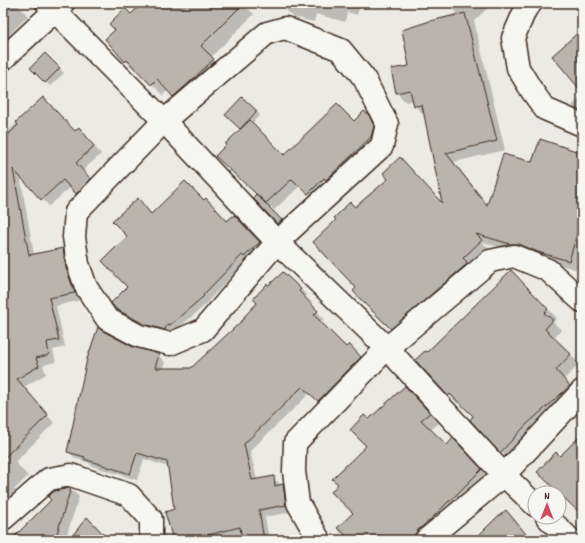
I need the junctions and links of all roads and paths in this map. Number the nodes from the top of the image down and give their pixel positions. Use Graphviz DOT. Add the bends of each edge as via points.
graph roads {
  1 [pos="531,3"];
  2 [pos="55,6"];
  3 [pos="3,59"];
  4 [pos="164,121"];
  5 [pos="582,125"];
  6 [pos="277,242"];
  7 [pos="582,301"];
  8 [pos="387,348"];
  9 [pos="582,391"];
  10 [pos="504,475"];
  11 [pos="527,497"];
  12 [pos="3,519"];
  13 [pos="555,525"];
  14 [pos="151,540"];
  15 [pos="319,540"];
  16 [pos="426,540"];
  17 [pos="571,540"];
  1 -- 5 [label="street" via="526,8 513,38 518,68 545,110"];
  2 -- 3 [label="street"];
  2 -- 4 [label="street"];
  4 -- 6 [label="street"];
  4 -- 6 [label="street" via="76,212 74,237 78,264 86,287 107,319 138,336 170,344 203,330"];
  4 -- 6 [label="street" via="267,33 285,28 342,50 364,78 387,124 382,146"];
  6 -- 8 [label="street"];
  7 -- 8 [label="street" via="548,270 514,256 490,261"];
  8 -- 10 [label="street"];
  8 -- 15 [label="street" via="295,443 294,471 298,503"];
  9 -- 10 [label="street"];
  10 -- 11 [label="street"];
  10 -- 16 [label="street"];
  12 -- 14 [label="street" via="49,479 71,475 129,495 151,518"];
  13 -- 17 [label="street"];
}
